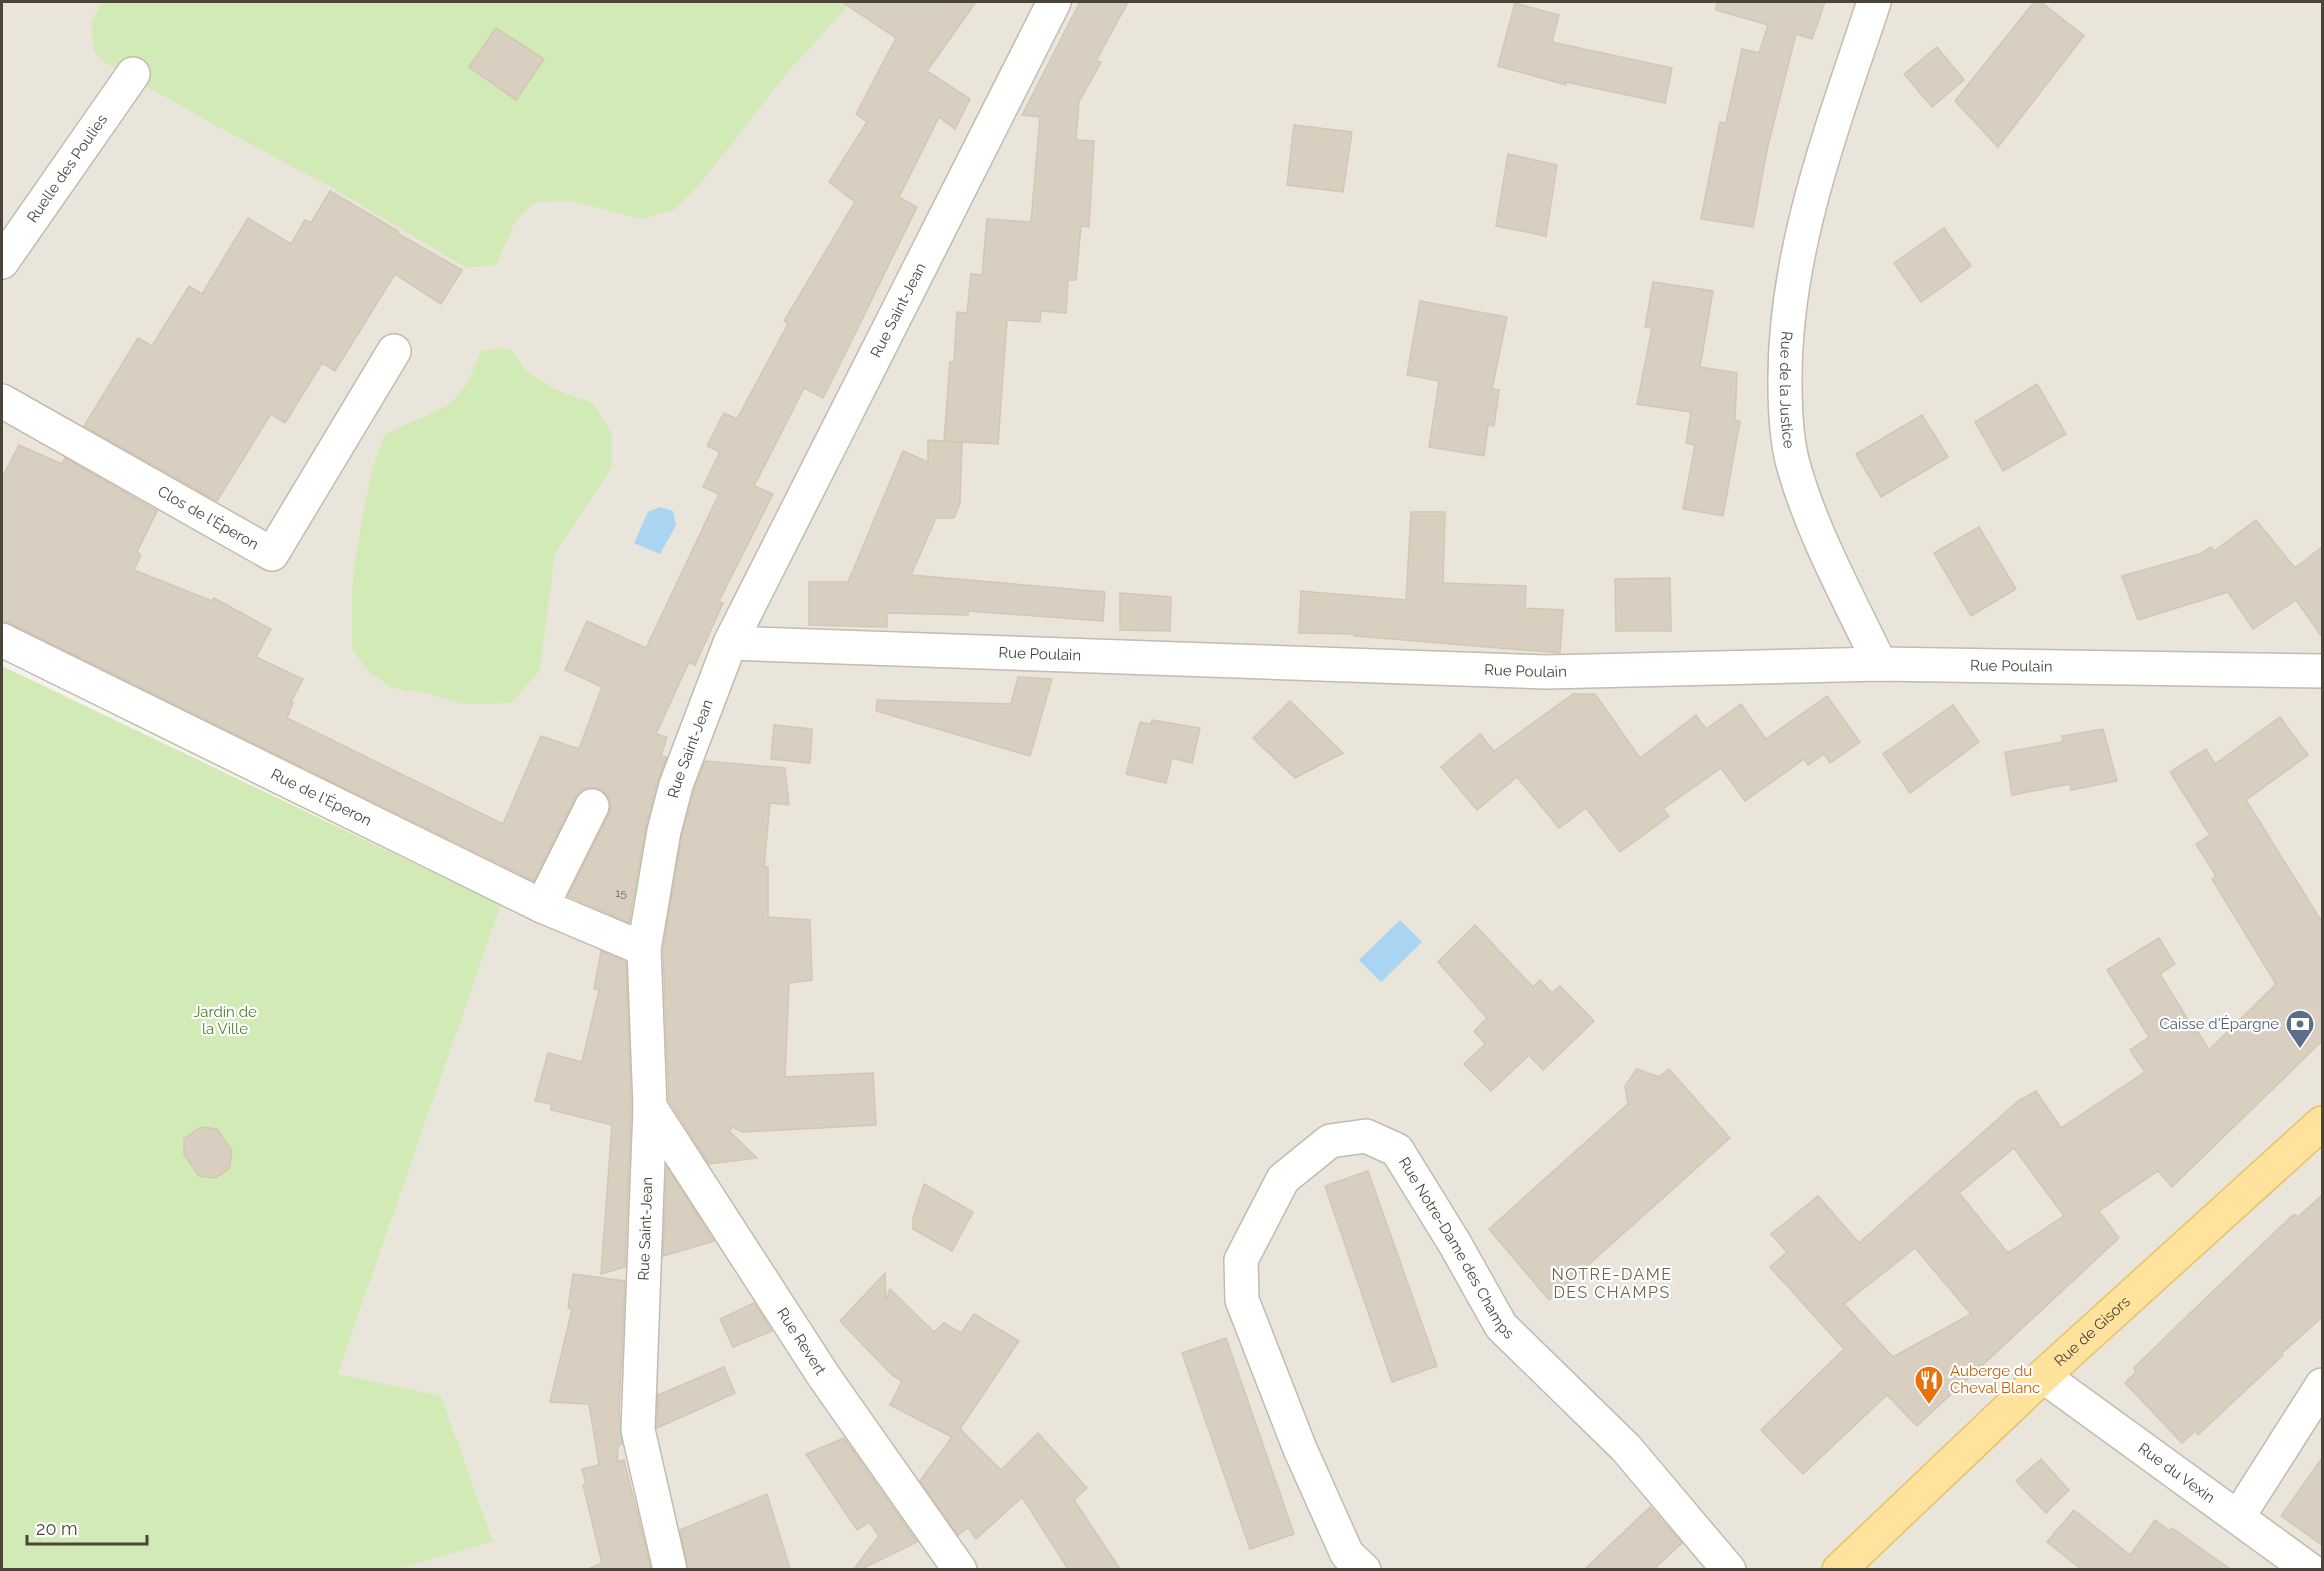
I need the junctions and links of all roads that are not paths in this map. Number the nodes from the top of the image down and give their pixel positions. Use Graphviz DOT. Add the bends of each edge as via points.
graph roads {
  1 [pos="1053,2"];
  2 [pos="1874,2"];
  3 [pos="133,74"];
  4 [pos="2,262"];
  5 [pos="394,351"];
  6 [pos="2,401"];
  7 [pos="2,640"];
  8 [pos="730,643"];
  9 [pos="1880,663"];
  10 [pos="2322,671"];
  11 [pos="592,806"];
  12 [pos="542,906"];
  13 [pos="644,949"];
  14 [pos="650,1107"];
  15 [pos="2322,1123"];
  16 [pos="2043,1376"];
  17 [pos="2322,1385"];
  18 [pos="2238,1517"];
  19 [pos="1346,1564"];
  20 [pos="670,1569"];
  21 [pos="960,1569"];
  22 [pos="1729,1569"];
  23 [pos="1839,1569"];
  24 [pos="2310,1569"];
  1 -- 8 [label="street, Rue Saint-Jean"];
  2 -- 9 [label="street, Rue de la Justice" via="1819,169 1795,264 1785,350 1785,420 1793,463 1811,516"];
  3 -- 4 [label="street, Ruelle des Poulies"];
  5 -- 6 [label="street, Clos de l'Éperon" via="272,554"];
  7 -- 12 [label="street, Rue de l'Éperon"];
  8 -- 9 [label="street, Rue Poulain" via="1546,672"];
  8 -- 13 [label="street, Rue Saint-Jean" via="676,785"];
  9 -- 10 [label="street, Rue Poulain"];
  11 -- 12 [label="street"];
  12 -- 13 [label="street, Rue de l'Éperon"];
  13 -- 14 [label="street, Rue Saint-Jean"];
  14 -- 20 [label="street, Rue Saint-Jean" via="638,1430"];
  14 -- 21 [label="street, Rue Revert" via="823,1375"];
  15 -- 16 [label="main road, Rue de Gisors"];
  16 -- 18 [label="street, Rue du Vexin"];
  16 -- 23 [label="main road, Rue de Gisors"];
  17 -- 18 [label="street"];
  18 -- 24 [label="street, Rue du Vexin"];
  19 -- 22 [label="street, Rue Notre-Dame des Champs" via="1242,1300 1241,1260 1283,1179 1330,1141 1366,1136 1397,1150 1501,1326 1626,1448"];
}
